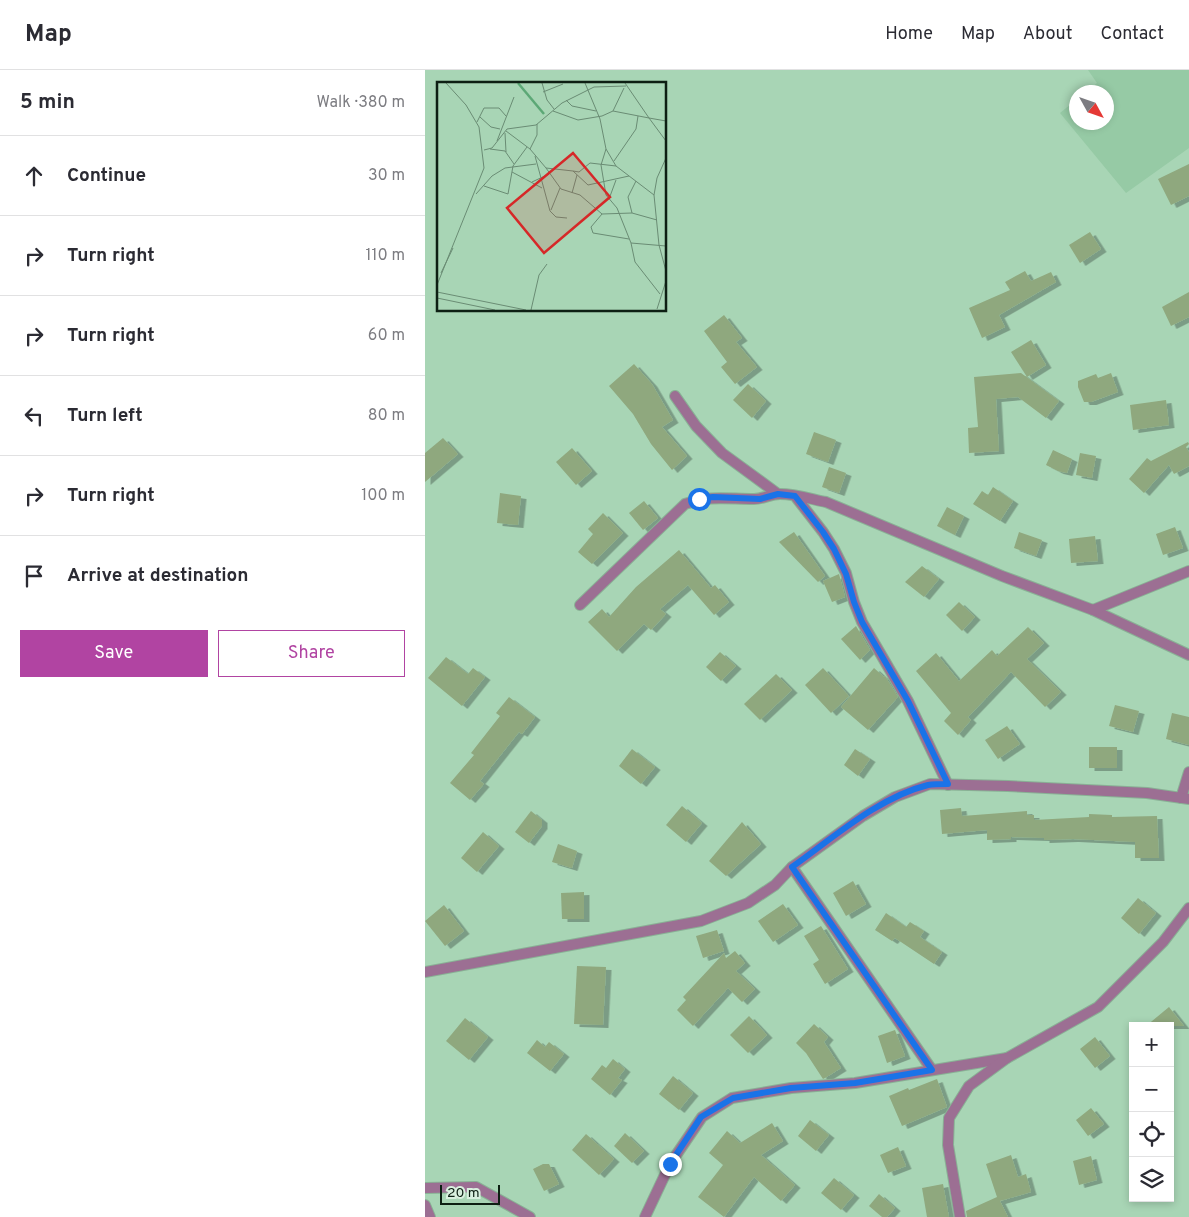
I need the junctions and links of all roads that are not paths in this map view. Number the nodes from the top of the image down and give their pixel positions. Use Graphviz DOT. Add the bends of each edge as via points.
graph roads {
  1 [pos="675,396"];
  2 [pos="778,494"];
  3 [pos="795,496"];
  4 [pos="1189,571"];
  5 [pos="580,605"];
  6 [pos="1093,610"];
  7 [pos="1189,655"];
  8 [pos="1189,772"];
  9 [pos="948,784"];
  10 [pos="1185,799"];
  11 [pos="792,867"];
  12 [pos="1189,908"];
  13 [pos="425,972"];
  14 [pos="1007,1058"];
  15 [pos="932,1070"];
  16 [pos="425,1188"];
  17 [pos="425,1205"];
  18 [pos="430,1217"];
  19 [pos="530,1217"];
  20 [pos="645,1217"];
  21 [pos="960,1217"];
  1 -- 2 [label="street" via="696,426 722,453"];
  2 -- 3 [label="street"];
  2 -- 5 [label="street" via="760,499 713,497 685,504"];
  3 -- 6 [label="street" via="826,502 1002,576"];
  3 -- 9 [label="street" via="834,549 862,622 908,701"];
  4 -- 6 [label="street"];
  6 -- 7 [label="street"];
  8 -- 10 [label="street"];
  9 -- 10 [label="street" via="1147,793"];
  9 -- 11 [label="street" via="930,784 895,797"];
  11 -- 13 [label="street" via="775,885 748,904 701,921"];
  11 -- 15 [label="street"];
  12 -- 14 [label="street" via="1163,942 1098,1007"];
  14 -- 15 [label="street"];
  14 -- 21 [label="street" via="969,1086 949,1118 948,1145"];
  15 -- 20 [label="street" via="733,1098 701,1117 670,1164"];
  16 -- 19 [label="street" via="476,1188"];
  17 -- 18 [label="street"];
}
